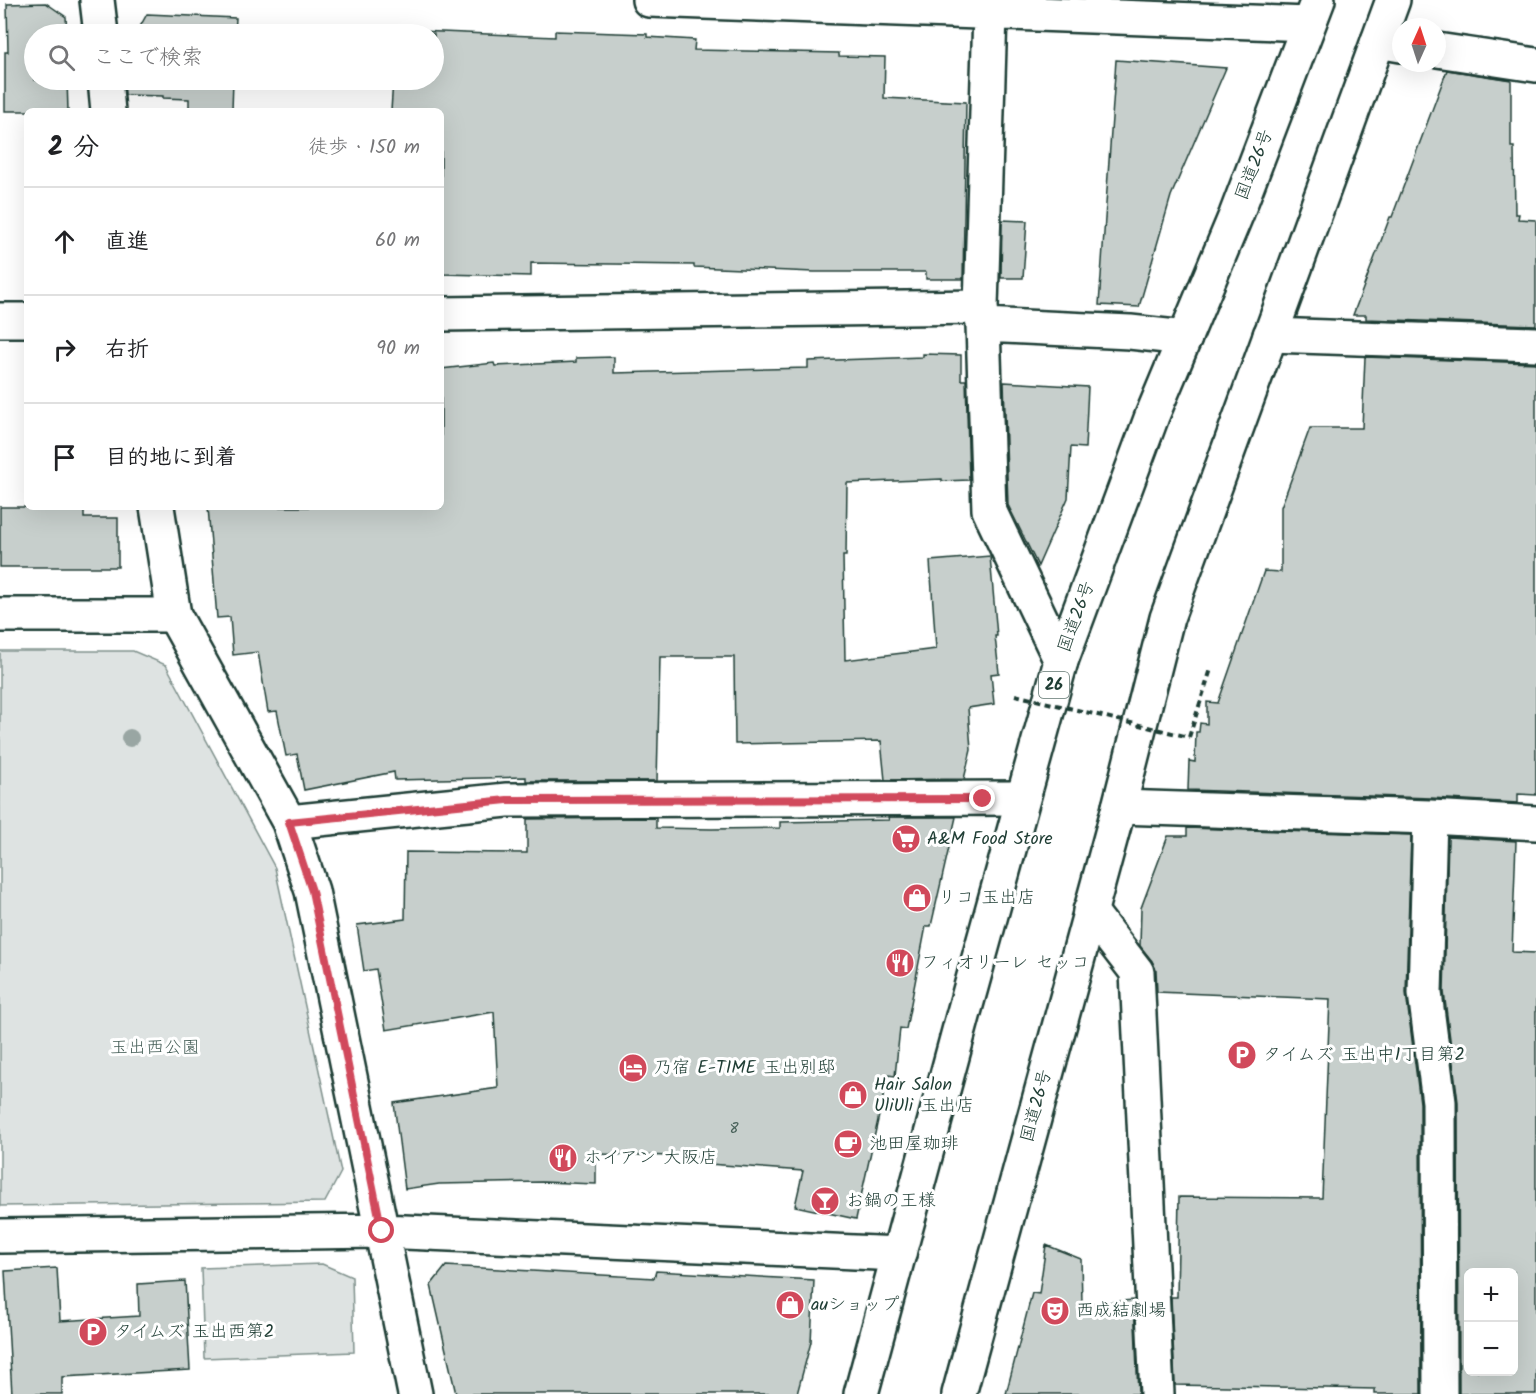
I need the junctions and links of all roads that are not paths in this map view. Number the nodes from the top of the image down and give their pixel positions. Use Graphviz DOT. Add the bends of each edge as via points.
graph roads {
  1 [pos="97,0"];
  2 [pos="649,0"];
  3 [pos="1393,0"];
  4 [pos="917,6"];
  5 [pos="1313,12"];
  6 [pos="990,13"];
  7 [pos="99,24"];
  8 [pos="1389,43"];
  9 [pos="1446,51"];
  10 [pos="1536,65"];
  11 [pos="106,90"];
  12 [pos="108,108"];
  13 [pos="444,314"];
  14 [pos="982,316"];
  15 [pos="0,320"];
  16 [pos="24,320"];
  17 [pos="1270,335"];
  18 [pos="1185,338"];
  19 [pos="1536,344"];
  20 [pos="157,510"];
  21 [pos="0,615"];
  22 [pos="174,615"];
  23 [pos="1061,661"];
  24 [pos="1022,798"];
  25 [pos="1119,807"];
  26 [pos="1430,817"];
  27 [pos="289,822"];
  28 [pos="1536,823"];
  29 [pos="1090,911"];
  30 [pos="382,1231"];
  31 [pos="0,1236"];
  32 [pos="899,1254"];
  33 [pos="415,1394"];
  34 [pos="861,1394"];
  35 [pos="959,1394"];
  36 [pos="1157,1394"];
  37 [pos="1440,1394"];
  1 -- 7 [label="main road"];
  2 -- 4 [label="main road"];
  3 -- 8 [label="main road, 国道26号"];
  4 -- 6 [label="main road"];
  5 -- 6 [label="main road"];
  5 -- 18 [label="main road, 国道26号 / 26"];
  6 -- 14 [label="main road"];
  8 -- 17 [label="main road, 国道26号"];
  9 -- 10 [label="main road"];
  11 -- 12 [label="main road"];
  13 -- 14 [label="main road"];
  14 -- 18 [label="main road"];
  14 -- 23 [label="main road" via="989,510"];
  15 -- 16 [label="main road"];
  17 -- 19 [label="main road"];
  17 -- 25 [label="main road, 国道26号" via="1167,618"];
  18 -- 23 [label="main road, 国道26号 / 26"];
  20 -- 22 [label="main road"];
  21 -- 22 [label="main road"];
  22 -- 27 [label="main road"];
  23 -- 24 [label="main road, 国道26号 / 26"];
  24 -- 27 [label="main road" via="507,800"];
  24 -- 32 [label="main road, 国道26号 / 26"];
  25 -- 26 [label="main road"];
  25 -- 29 [label="main road, 国道26号"];
  26 -- 28 [label="main road"];
  26 -- 37 [label="main road" via="1425,993 1439,1102"];
  27 -- 30 [label="main road" via="312,891"];
  29 -- 35 [label="main road, 国道26号"];
  29 -- 36 [label="main road" via="1137,972"];
  30 -- 31 [label="main road"];
  30 -- 32 [label="main road"];
  30 -- 33 [label="main road"];
  32 -- 34 [label="main road, 国道26号 / 26"];
}
